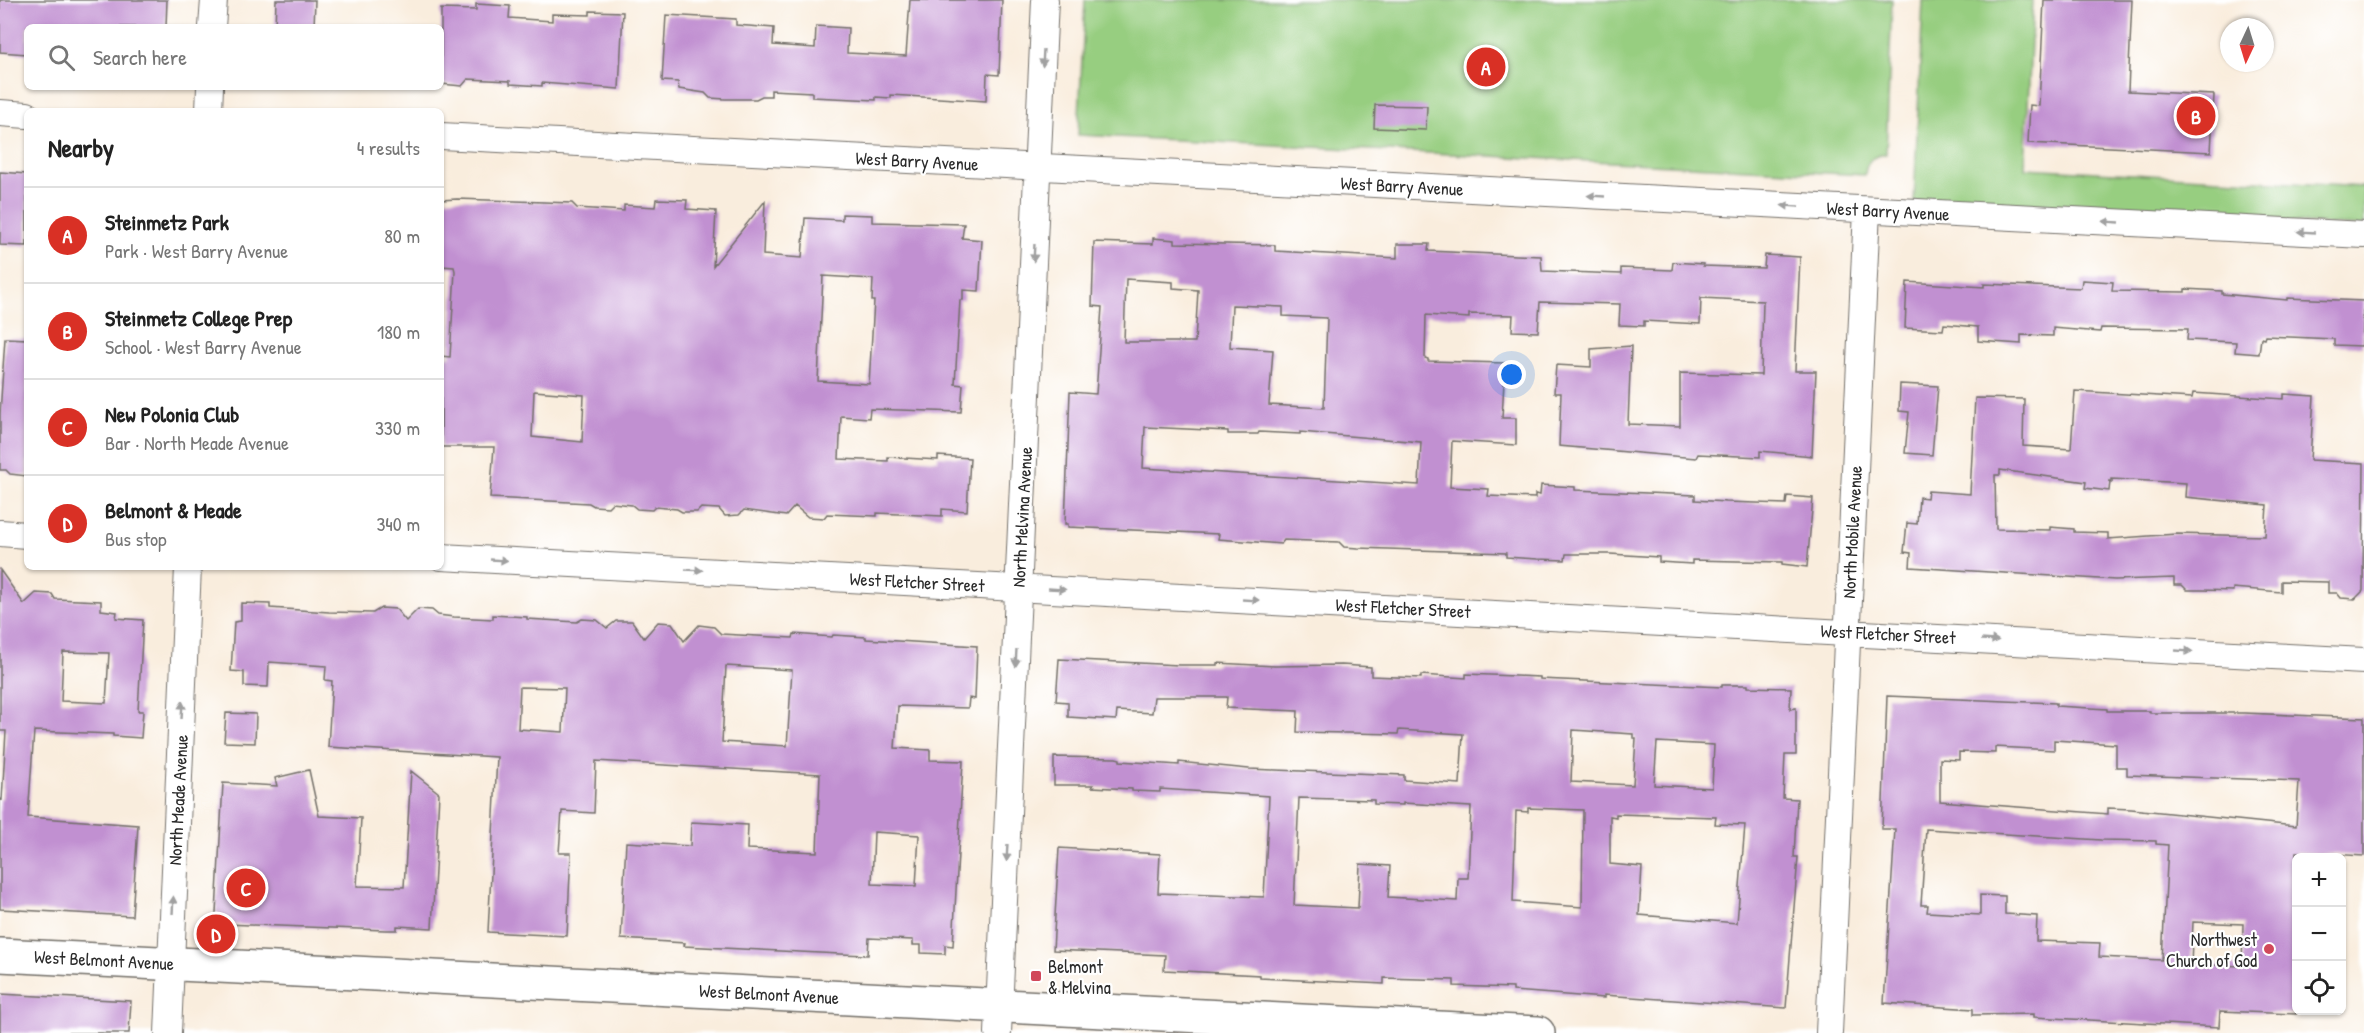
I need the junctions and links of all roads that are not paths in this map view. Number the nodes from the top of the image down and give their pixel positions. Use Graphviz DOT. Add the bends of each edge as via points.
graph roads {
  1 [pos="214,0"];
  2 [pos="1045,0"];
  3 [pos="212,24"];
  4 [pos="210,90"];
  5 [pos="209,108"];
  6 [pos="0,113"];
  7 [pos="24,115"];
  8 [pos="444,136"];
  9 [pos="1038,167"];
  10 [pos="1867,210"];
  11 [pos="2364,235"];
  12 [pos="0,533"];
  13 [pos="24,535"];
  14 [pos="444,557"];
  15 [pos="188,570"];
  16 [pos="1019,587"];
  17 [pos="1847,632"];
  18 [pos="2364,661"];
  19 [pos="0,955"];
  20 [pos="170,963"];
  21 [pos="999,1019"];
  22 [pos="168,1033"];
  23 [pos="1538,1033"];
  24 [pos="1828,1033"];
  1 -- 3 [label="street"];
  2 -- 9 [label="street, North Melvina Avenue, one-way"];
  4 -- 5 [label="street"];
  6 -- 7 [label="street"];
  8 -- 9 [label="street, West Barry Avenue"];
  10 -- 9 [label="street, West Barry Avenue, one-way"];
  9 -- 16 [label="street, North Melvina Avenue, one-way"];
  11 -- 10 [label="street, West Barry Avenue, one-way"];
  10 -- 17 [label="street, North Mobile Avenue"];
  12 -- 13 [label="street"];
  14 -- 16 [label="street, West Fletcher Street, one-way"];
  20 -- 15 [label="street, North Meade Avenue, one-way"];
  16 -- 17 [label="street, West Fletcher Street, one-way"];
  16 -- 21 [label="street, North Melvina Avenue, one-way"];
  17 -- 18 [label="street, West Fletcher Street, one-way"];
  17 -- 24 [label="street, North Mobile Avenue"];
  19 -- 20 [label="main road, West Belmont Avenue"];
  20 -- 21 [label="main road, West Belmont Avenue"];
  20 -- 22 [label="street, North Meade Avenue"];
  21 -- 23 [label="main road, West Belmont Avenue"];
}
